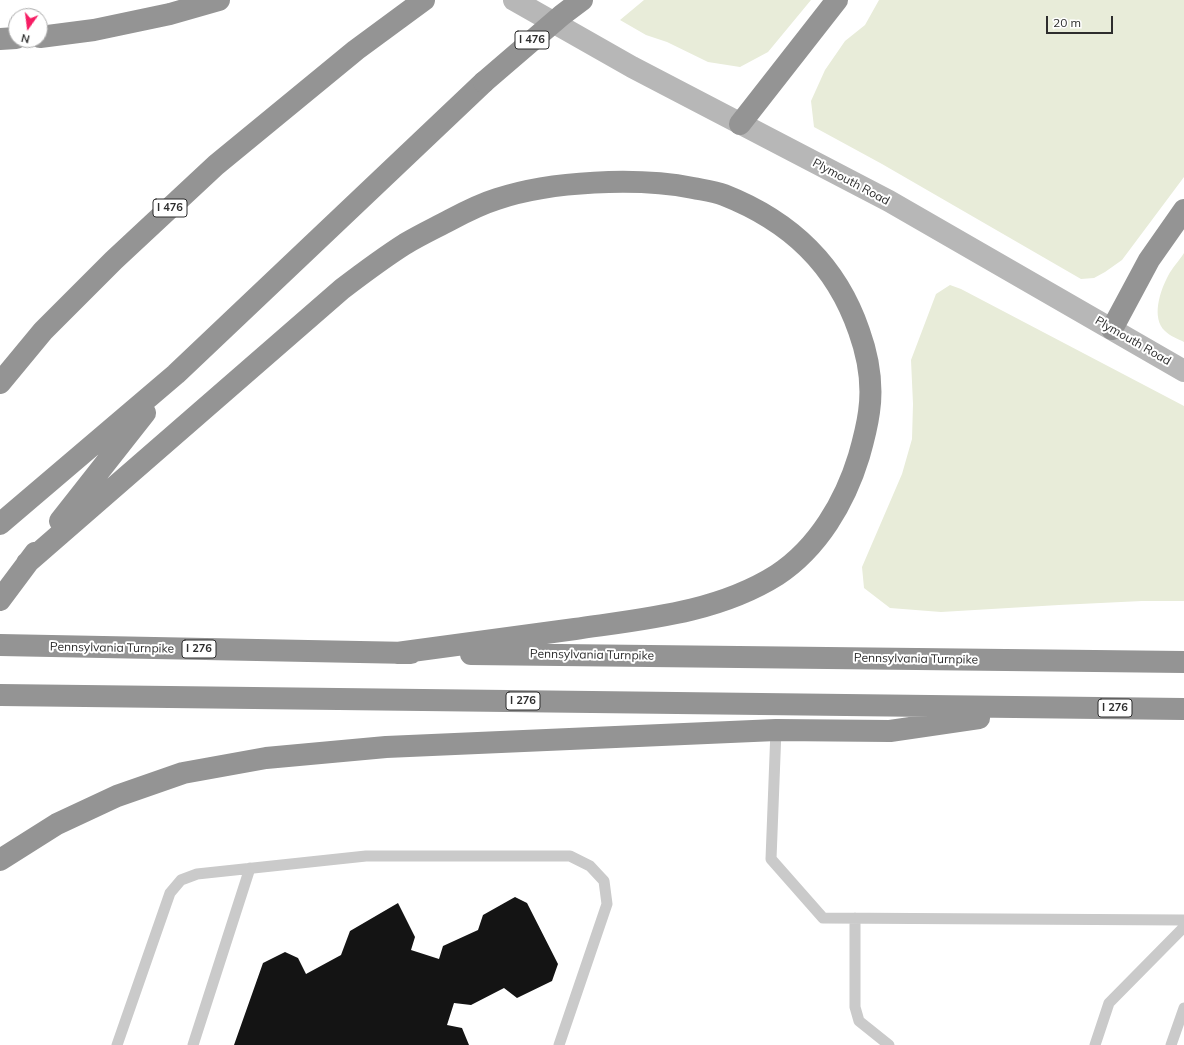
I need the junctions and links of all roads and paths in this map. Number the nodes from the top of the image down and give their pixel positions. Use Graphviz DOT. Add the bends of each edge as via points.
graph roads {
  1 [pos="219,0"];
  2 [pos="424,0"];
  3 [pos="514,0"];
  4 [pos="582,0"];
  5 [pos="836,0"];
  6 [pos="48,36"];
  7 [pos="740,124"];
  8 [pos="1184,210"];
  9 [pos="1112,329"];
  10 [pos="1184,371"];
  11 [pos="176,374"];
  12 [pos="0,383"];
  13 [pos="0,524"];
  14 [pos="26,563"];
  15 [pos="0,600"];
  16 [pos="0,645"];
  17 [pos="397,653"];
  18 [pos="1184,662"];
  19 [pos="0,695"];
  20 [pos="1046,708"];
  21 [pos="1184,709"];
  22 [pos="776,730"];
  23 [pos="0,860"];
  24 [pos="250,868"];
  25 [pos="855,918"];
  26 [pos="1184,920"];
  27 [pos="1184,926"];
  28 [pos="1184,1008"];
  29 [pos="117,1045"];
  30 [pos="193,1045"];
  31 [pos="559,1045"];
  32 [pos="889,1045"];
  33 [pos="1095,1045"];
  34 [pos="1171,1045"];
  1 -- 6 [label="highway" via="170,14 94,30"];
  2 -- 12 [label="highway, I 476" via="356,50 216,165 43,331"];
  3 -- 7 [label="main road, Plymouth Road"];
  4 -- 11 [label="highway, I 476, bridge" via="484,82"];
  5 -- 7 [label="highway"];
  7 -- 9 [label="main road, Plymouth Road" via="889,201"];
  8 -- 9 [label="highway" via="1149,260"];
  9 -- 10 [label="main road, Plymouth Road"];
  11 -- 13 [label="highway"];
  11 -- 14 [label="highway, I 476"];
  14 -- 15 [label="highway, I 476"];
  14 -- 17 [label="highway" via="342,289 408,243 472,209 497,199 562,185 628,182 673,184 722,194 764,214 810,249 840,287 853,314 869,364 870,384 869,411 855,469 823,531 811,546 775,576 736,595 697,609"];
  16 -- 17 [label="highway, Pennsylvania Turnpike / I 276"];
  17 -- 18 [label="highway, Pennsylvania Turnpike / I 276"];
  19 -- 20 [label="highway, I 276"];
  20 -- 21 [label="highway, I 276"];
  20 -- 22 [label="highway" via="890,731"];
  22 -- 23 [label="highway" via="386,747 266,758 183,773 117,796 57,824"];
  22 -- 25 [label="lane" via="771,859 823,918"];
  24 -- 29 [label="lane" via="197,874 181,880 170,893"];
  24 -- 30 [label="lane"];
  24 -- 31 [label="lane" via="366,856 570,856 590,866 604,881 607,904"];
  25 -- 26 [label="lane"];
  25 -- 32 [label="lane" via="855,1007 859,1021"];
  27 -- 33 [label="lane" via="1109,1003"];
  28 -- 34 [label="lane"];
}
